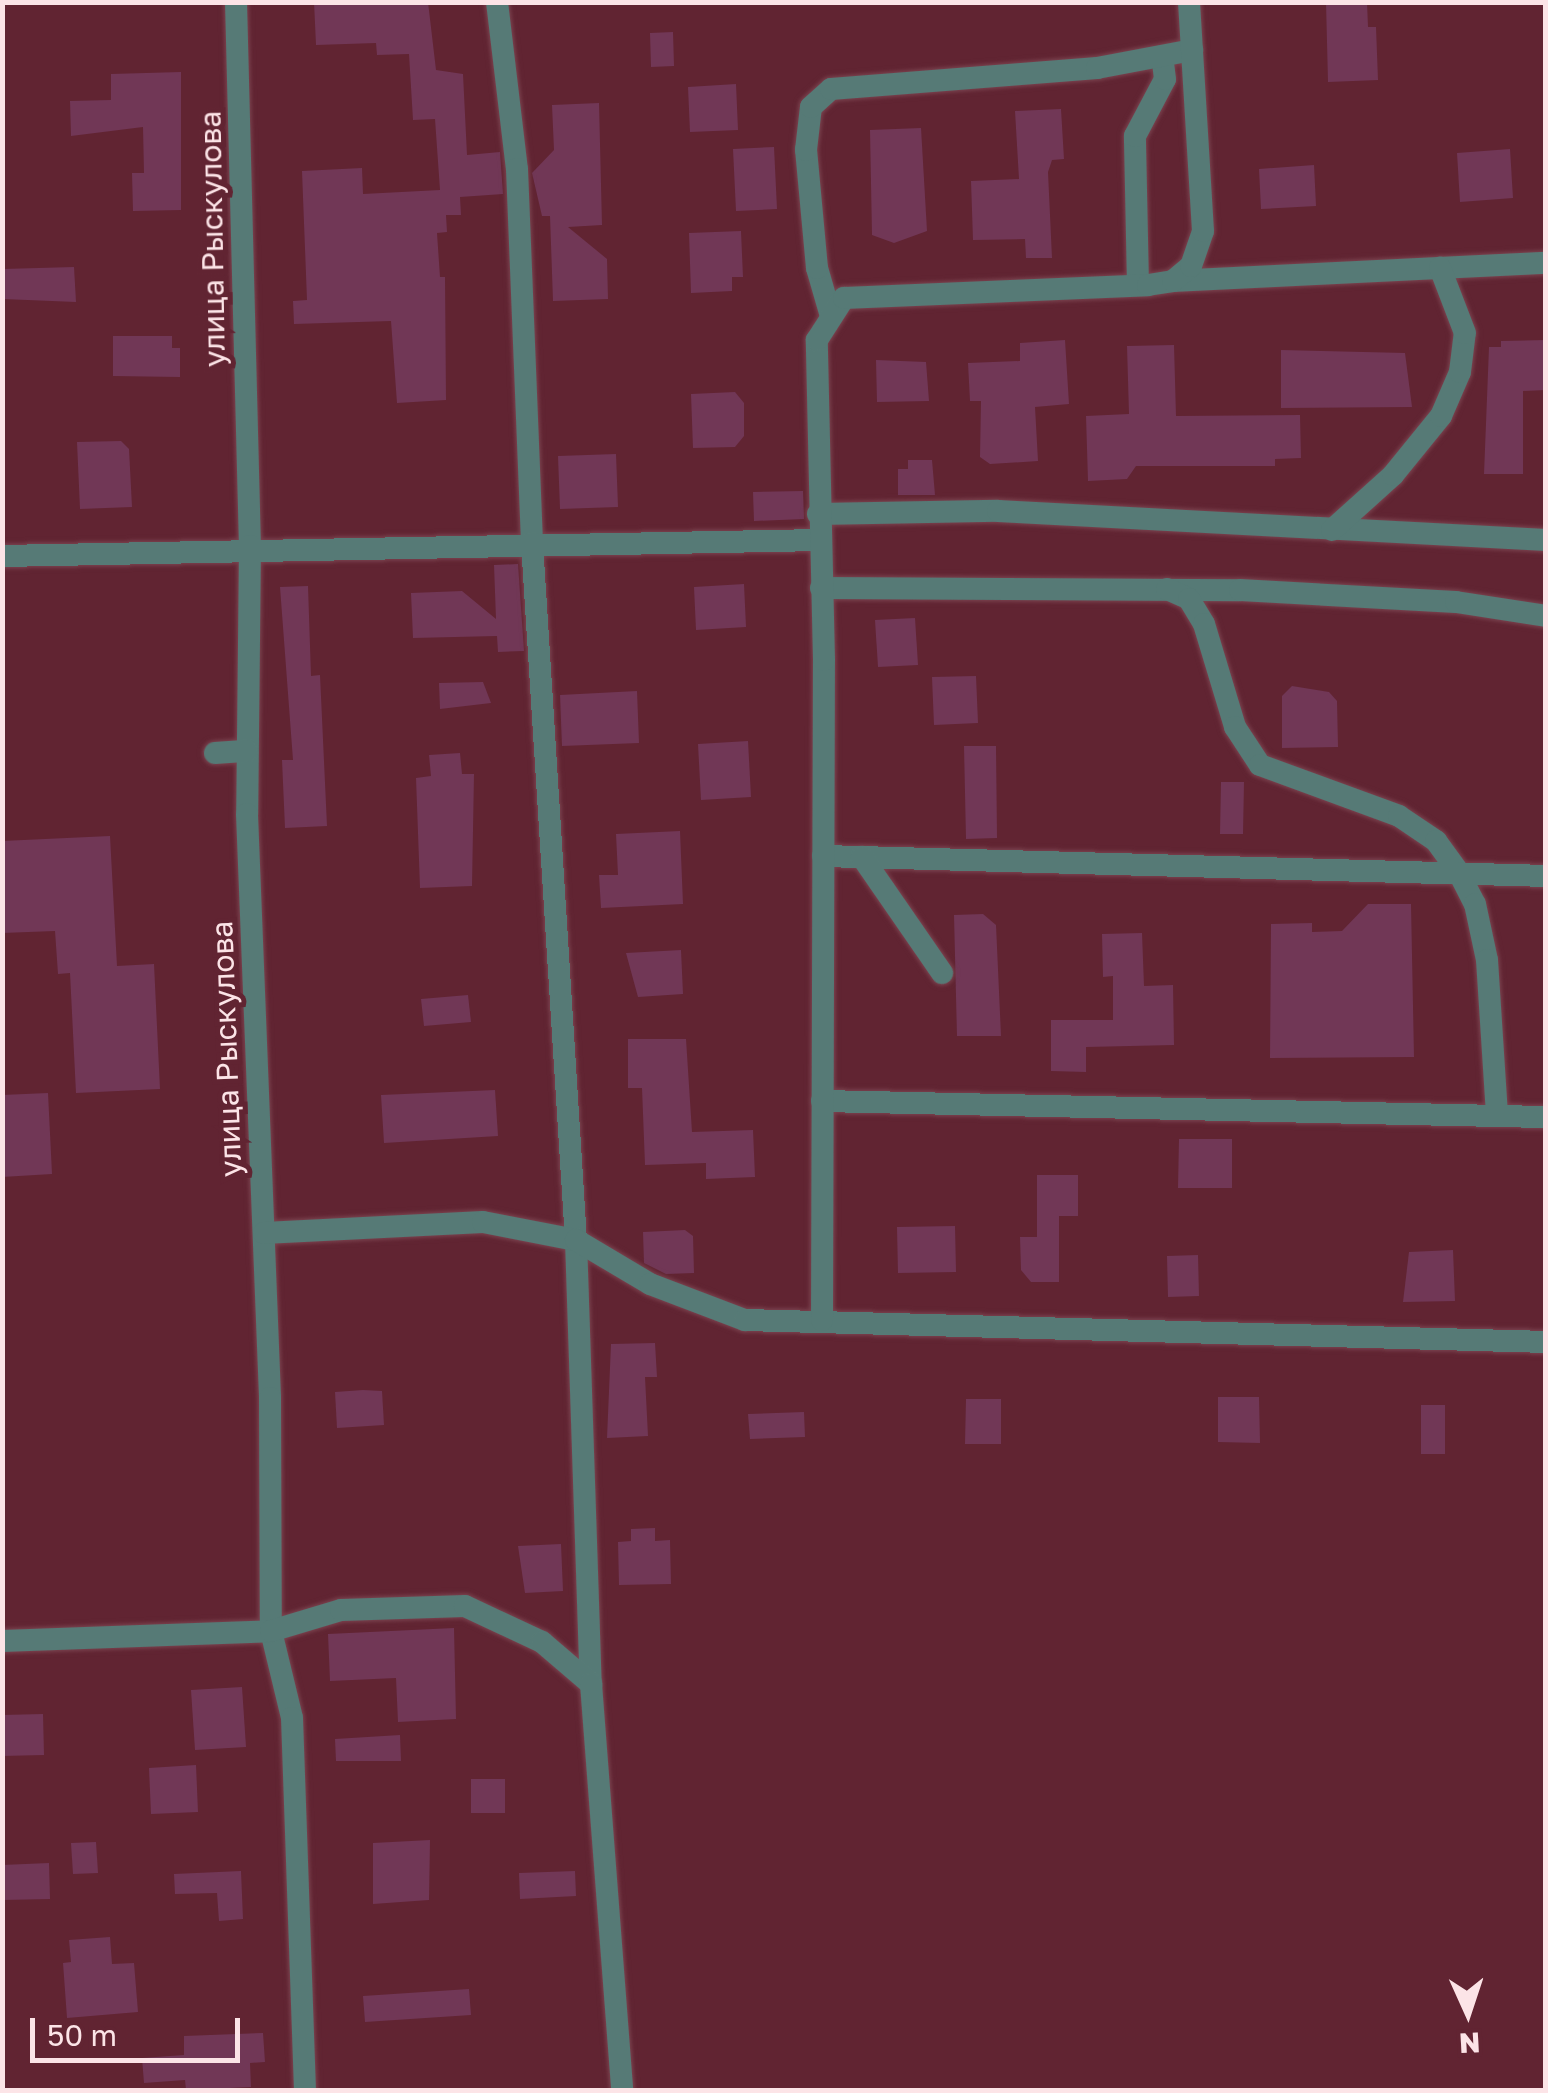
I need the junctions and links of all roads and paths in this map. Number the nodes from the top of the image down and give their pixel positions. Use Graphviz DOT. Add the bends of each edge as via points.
graph roads {
  1 [pos="236,2"];
  2 [pos="497,2"];
  3 [pos="1190,2"];
  4 [pos="1192,50"];
  5 [pos="1162,56"];
  6 [pos="1546,263"];
  7 [pos="1440,268"];
  8 [pos="1173,281"];
  9 [pos="1138,285"];
  10 [pos="830,313"];
  11 [pos="818,514"];
  12 [pos="1332,530"];
  13 [pos="818,540"];
  14 [pos="1546,540"];
  15 [pos="532,543"];
  16 [pos="250,546"];
  17 [pos="2,556"];
  18 [pos="821,588"];
  19 [pos="1166,589"];
  20 [pos="1546,616"];
  21 [pos="248,751"];
  22 [pos="216,752"];
  23 [pos="823,856"];
  24 [pos="862,857"];
  25 [pos="1459,872"];
  26 [pos="1546,876"];
  27 [pos="942,973"];
  28 [pos="822,1101"];
  29 [pos="1497,1116"];
  30 [pos="1546,1118"];
  31 [pos="264,1233"];
  32 [pos="576,1240"];
  33 [pos="822,1320"];
  34 [pos="1546,1342"];
  35 [pos="271,1631"];
  36 [pos="2,1641"];
  37 [pos="591,1684"];
  38 [pos="305,2090"];
  39 [pos="622,2090"];
  1 -- 16 [label="street, улица Рыскулова"];
  2 -- 15 [label="street" via="517,169"];
  3 -- 4 [label="street"];
  4 -- 5 [label="street"];
  4 -- 8 [label="street" via="1203,232 1191,266"];
  5 -- 9 [label="street" via="1165,79 1135,136"];
  5 -- 10 [label="street" via="1096,68 831,89 811,107 806,150 817,268"];
  6 -- 7 [label="street"];
  7 -- 8 [label="street"];
  7 -- 12 [label="street" via="1464,333 1460,372 1441,416 1393,475"];
  8 -- 9 [label="street"];
  9 -- 10 [label="street" via="844,298"];
  10 -- 11 [label="street" via="816,354"];
  11 -- 12 [label="street" via="998,512"];
  11 -- 13 [label="street"];
  12 -- 14 [label="street"];
  13 -- 15 [label="street"];
  13 -- 18 [label="street"];
  15 -- 16 [label="street"];
  15 -- 32 [label="street"];
  16 -- 17 [label="street"];
  16 -- 21 [label="street, улица Рыскулова"];
  18 -- 19 [label="street"];
  18 -- 23 [label="street"];
  19 -- 20 [label="street" via="1456,602"];
  19 -- 25 [label="street" via="1189,599 1204,624 1235,727 1260,765 1398,816 1436,841"];
  21 -- 22 [label="street"];
  21 -- 31 [label="street, улица Рыскулова"];
  23 -- 24 [label="street"];
  23 -- 28 [label="street"];
  24 -- 25 [label="street"];
  24 -- 27 [label="street"];
  25 -- 26 [label="street"];
  25 -- 29 [label="street" via="1476,904 1487,960"];
  28 -- 29 [label="street"];
  28 -- 33 [label="street"];
  29 -- 30 [label="street"];
  31 -- 32 [label="street" via="483,1222"];
  31 -- 35 [label="street, улица Рыскулова"];
  32 -- 33 [label="street" via="650,1284 745,1320"];
  32 -- 37 [label="street"];
  33 -- 34 [label="street"];
  35 -- 36 [label="street"];
  35 -- 37 [label="street" via="341,1610 465,1606 542,1642"];
  35 -- 38 [label="street, улица Рыскулова" via="292,1718"];
  37 -- 39 [label="street"];
}
